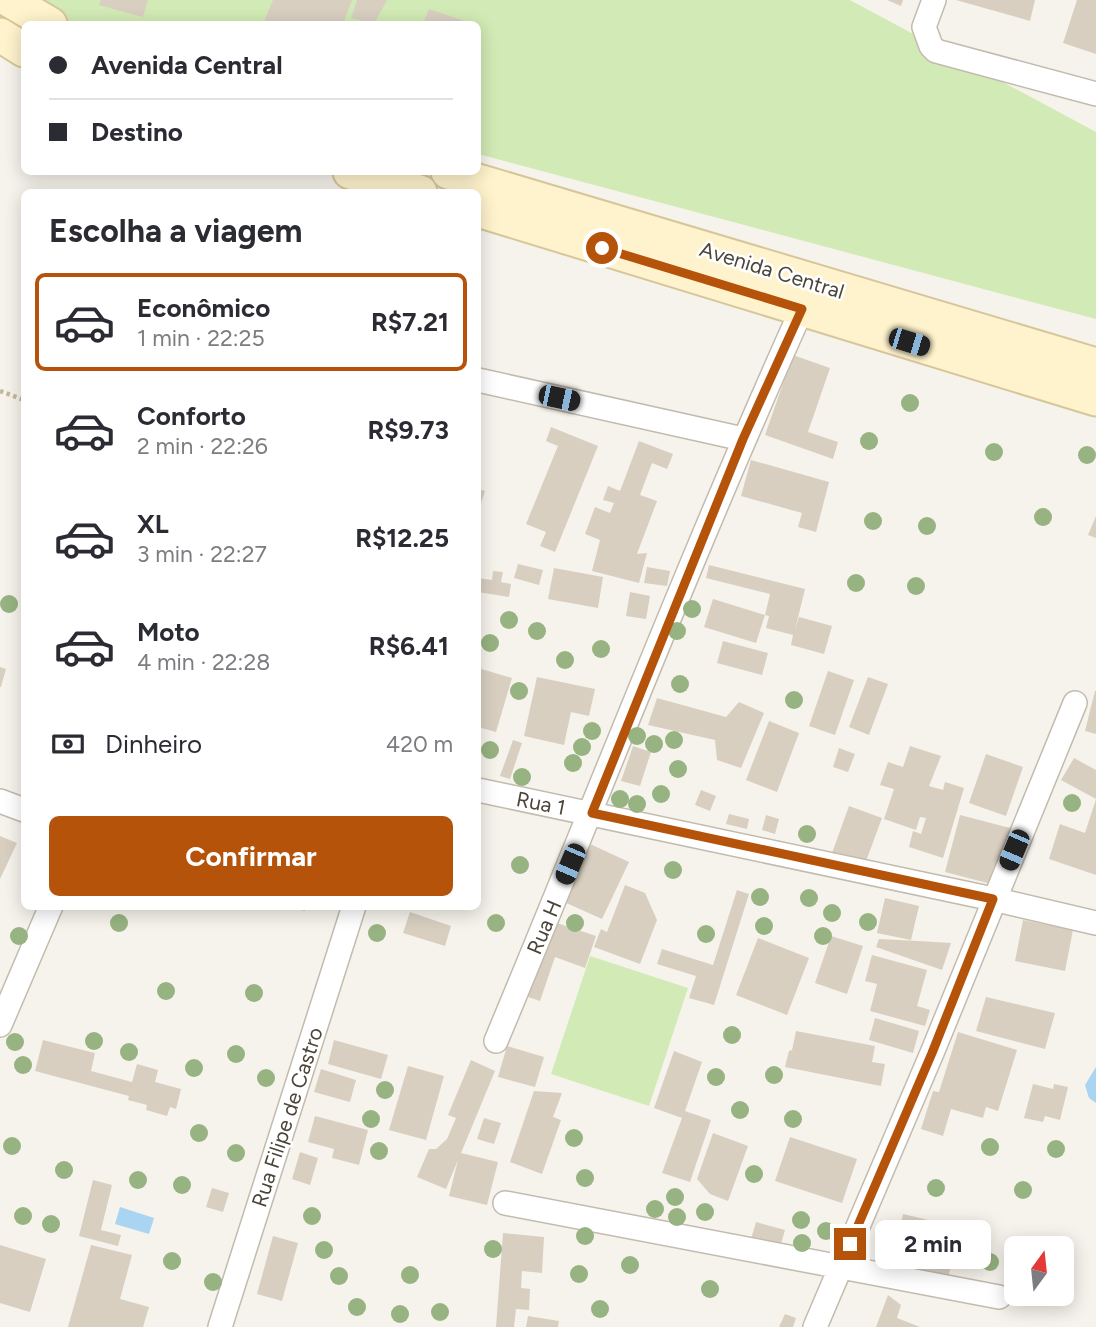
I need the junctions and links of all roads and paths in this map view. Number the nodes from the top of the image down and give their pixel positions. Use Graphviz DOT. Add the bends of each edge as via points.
graph roads {
  1 [pos="9,0"];
  2 [pos="934,0"];
  3 [pos="45,21"];
  4 [pos="0,35"];
  5 [pos="21,48"];
  6 [pos="1096,94"];
  7 [pos="458,175"];
  8 [pos="363,181"];
  9 [pos="404,189"];
  10 [pos="481,211"];
  11 [pos="802,309"];
  12 [pos="1096,365"];
  13 [pos="481,381"];
  14 [pos="0,391"];
  15 [pos="1096,398"];
  16 [pos="21,399"];
  17 [pos="743,439"];
  18 [pos="1075,703"];
  19 [pos="481,791"];
  20 [pos="0,800"];
  21 [pos="21,809"];
  22 [pos="592,813"];
  23 [pos="993,899"];
  24 [pos="49,910"];
  25 [pos="353,910"];
  26 [pos="1096,923"];
  27 [pos="0,1025"];
  28 [pos="496,1041"];
  29 [pos="505,1203"];
  30 [pos="840,1268"];
  31 [pos="999,1297"];
  32 [pos="220,1327"];
  33 [pos="815,1327"];
  1 -- 3 [label="main road"];
  2 -- 6 [label="street" via="923,27 931,46 942,55"];
  4 -- 5 [label="main road"];
  7 -- 12 [label="main road, Avenida Central"];
  8 -- 9 [label="main road"];
  10 -- 11 [label="main road, Avenida Central"];
  11 -- 15 [label="main road, Avenida Central"];
  11 -- 17 [label="street, Rua H"];
  13 -- 17 [label="street"];
  14 -- 16 [label="path"];
  17 -- 22 [label="street, Rua H"];
  18 -- 23 [label="street"];
  19 -- 22 [label="street, Rua 1"];
  20 -- 21 [label="street"];
  22 -- 23 [label="street, Rua 1"];
  22 -- 28 [label="street, Rua H"];
  23 -- 26 [label="street, Rua 1"];
  23 -- 30 [label="street"];
  24 -- 27 [label="street"];
  25 -- 32 [label="street, Rua Filipe de Castro"];
  29 -- 30 [label="street"];
  30 -- 31 [label="street"];
  30 -- 33 [label="street"];
}
